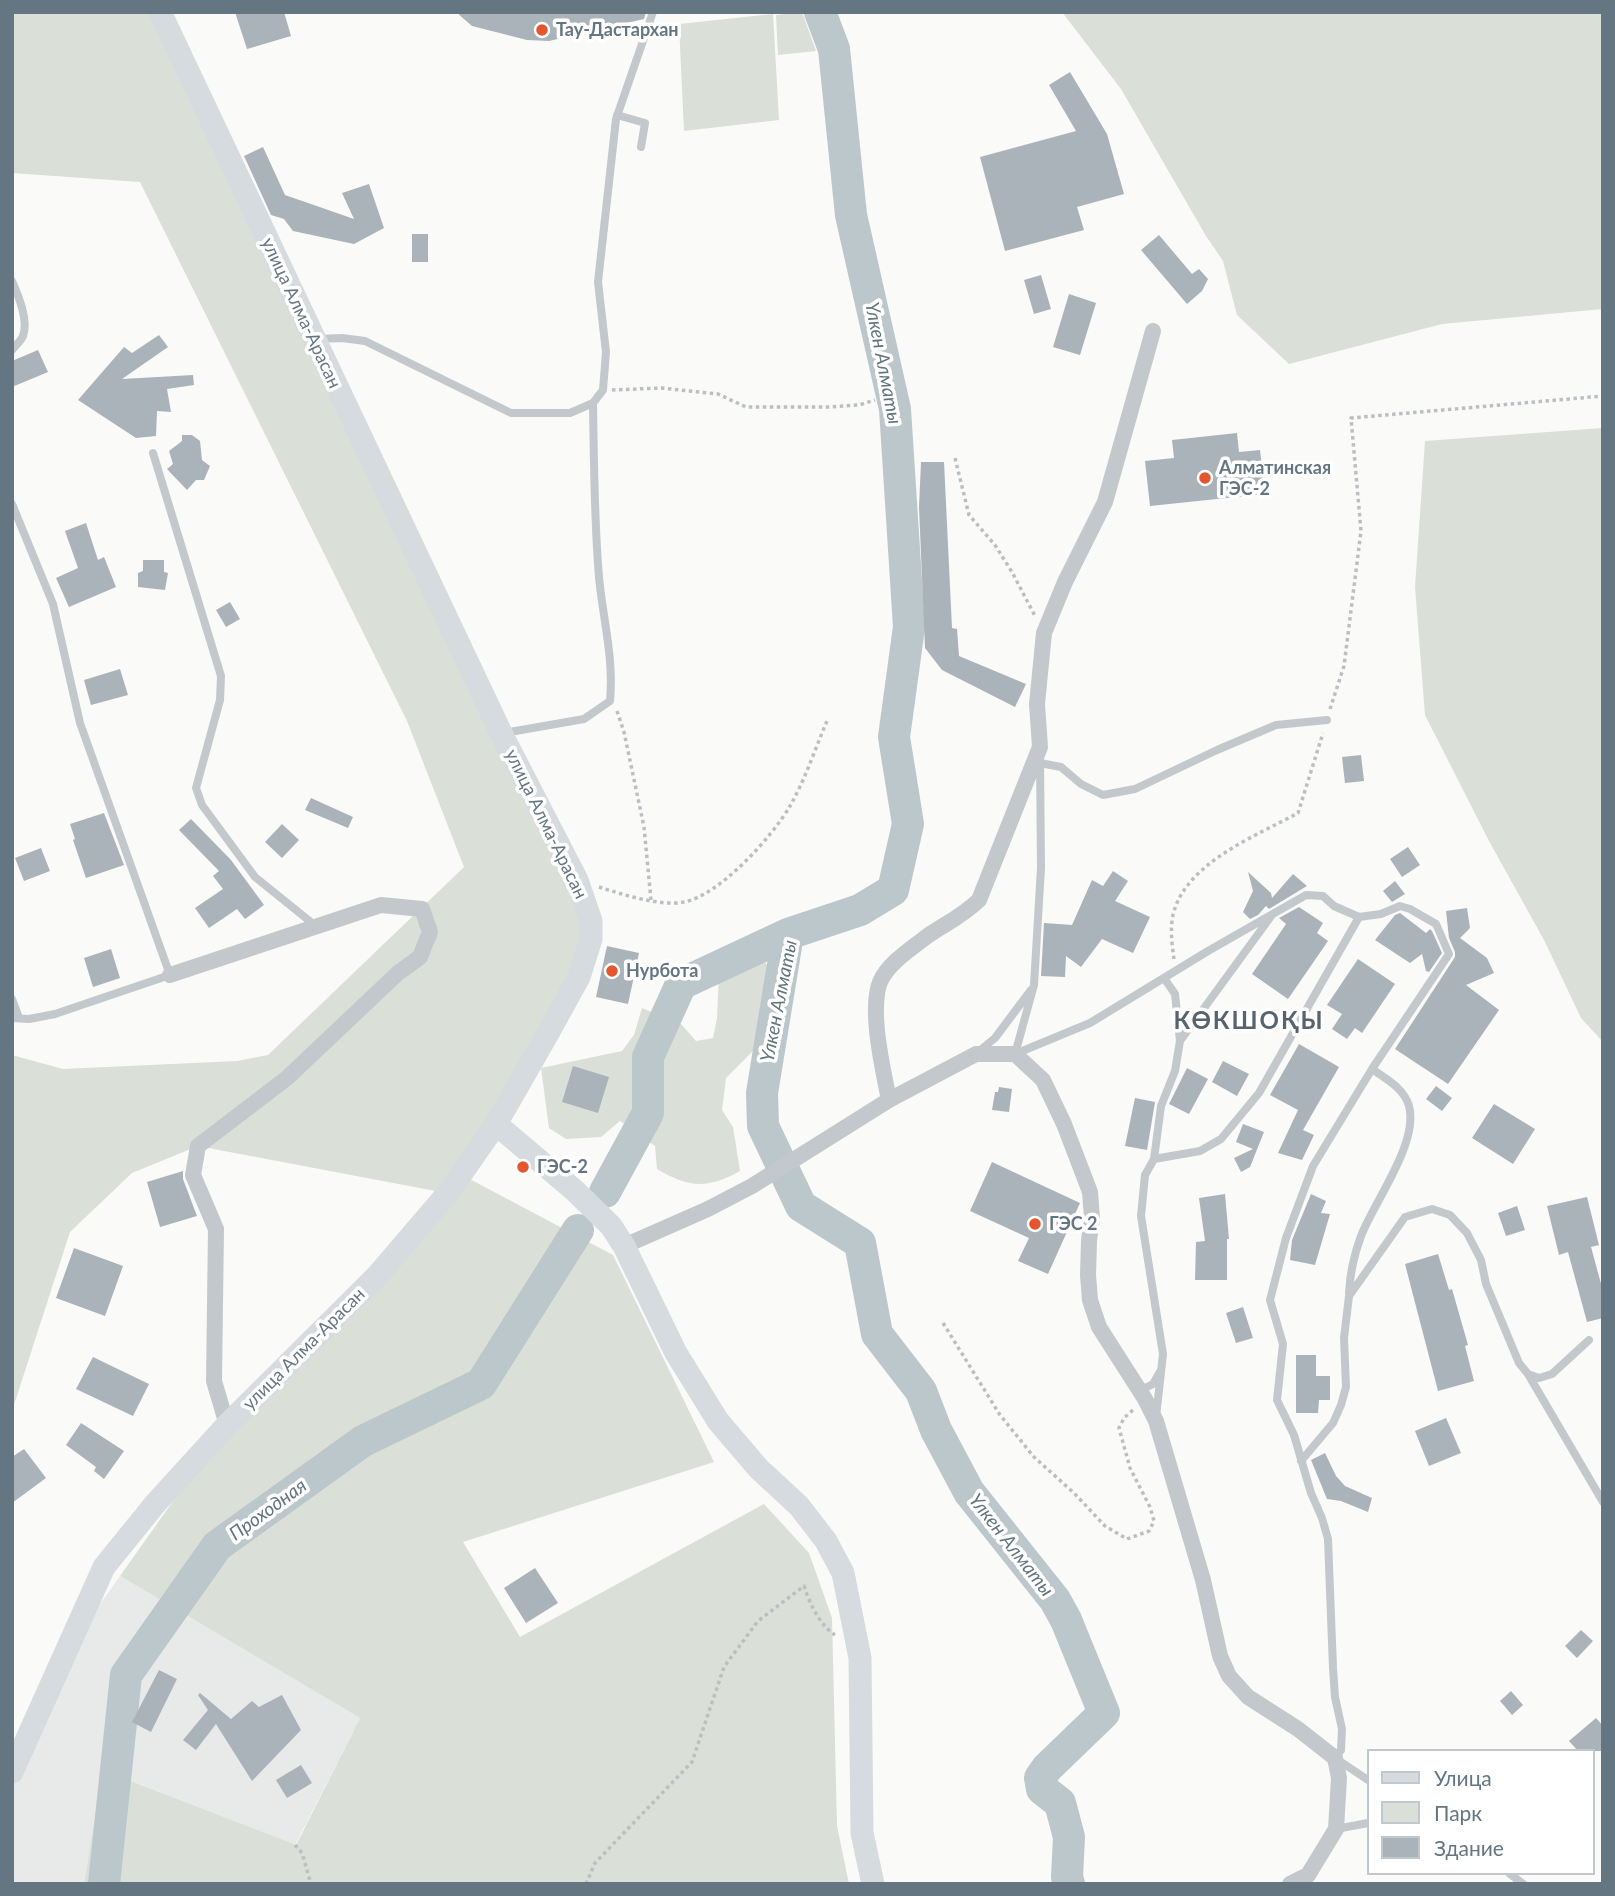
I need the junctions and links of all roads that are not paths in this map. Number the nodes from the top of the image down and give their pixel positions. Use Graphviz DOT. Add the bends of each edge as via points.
graph roads {
  1 [pos="160,12"];
  2 [pos="653,12"];
  3 [pos="617,115"];
  4 [pos="641,148"];
  5 [pos="12,281"];
  6 [pos="1153,331"];
  7 [pos="314,340"];
  8 [pos="12,350"];
  9 [pos="593,403"];
  10 [pos="153,453"];
  11 [pos="12,504"];
  12 [pos="1327,720"];
  13 [pos="501,733"];
  14 [pos="1040,755"];
  15 [pos="1273,913"];
  16 [pos="1359,917"];
  17 [pos="317,927"];
  18 [pos="170,975"];
  19 [pos="1164,978"];
  20 [pos="1034,985"];
  21 [pos="12,999"];
  22 [pos="15,1018"];
  23 [pos="1180,1041"];
  24 [pos="976,1054"];
  25 [pos="1015,1054"];
  26 [pos="1372,1069"];
  27 [pos="889,1100"];
  28 [pos="496,1124"];
  29 [pos="1154,1159"];
  30 [pos="624,1246"];
  31 [pos="1349,1296"];
  32 [pos="1590,1340"];
  33 [pos="1162,1369"];
  34 [pos="1528,1374"];
  35 [pos="1135,1384"];
  36 [pos="1156,1422"];
  37 [pos="227,1425"];
  38 [pos="1301,1461"];
  39 [pos="1603,1502"];
  40 [pos="1335,1758"];
  41 [pos="12,1772"];
  42 [pos="1366,1779"];
  43 [pos="1366,1824"];
  44 [pos="1336,1829"];
  45 [pos="873,1884"];
  46 [pos="1290,1884"];
  1 -- 7 [label="street, улица Алма-Арасан"];
  2 -- 3 [label="lane"];
  3 -- 4 [label="lane" via="645,123"];
  3 -- 9 [label="lane" via="598,282 606,352 603,390"];
  5 -- 8 [label="lane" via="24,323 23,337"];
  6 -- 14 [label="street" via="1105,502 1044,633 1037,704"];
  7 -- 9 [label="lane" via="365,341 511,413 570,413"];
  7 -- 13 [label="street, улица Алма-Арасан"];
  9 -- 13 [label="lane" via="594,521 609,635 610,701 584,719"];
  10 -- 17 [label="lane" via="221,676 220,700 196,788 202,805 255,877"];
  11 -- 18 [label="lane" via="53,604 80,723"];
  12 -- 14 [label="lane" via="1276,725 1135,789 1103,795"];
  13 -- 28 [label="street, улица Алма-Арасан" via="577,880 591,921 591,939 579,977"];
  14 -- 20 [label="lane" via="1041,868"];
  14 -- 27 [label="street" via="979,900 963,916 904,954 880,982 876,1011"];
  15 -- 16 [label="lane" via="1306,895 1323,896"];
  15 -- 19 [label="lane"];
  15 -- 23 [label="lane"];
  16 -- 26 [label="lane" via="1381,915 1400,906 1410,908 1436,924 1449,954"];
  16 -- 29 [label="lane" via="1259,1093 1221,1139 1200,1151"];
  17 -- 18 [label="street"];
  17 -- 37 [label="street" via="381,905 422,908 430,932 420,957 287,1078 198,1146 194,1175 216,1229 214,1381"];
  18 -- 22 [label="lane" via="55,1014"];
  19 -- 23 [label="lane" via="1175,994"];
  19 -- 25 [label="lane" via="1090,1023"];
  20 -- 24 [label="lane" via="995,1038"];
  20 -- 25 [label="lane"];
  21 -- 22 [label="lane"];
  23 -- 29 [label="lane" via="1161,1107"];
  24 -- 25 [label="street"];
  24 -- 27 [label="street"];
  25 -- 35 [label="street" via="1043,1080 1090,1192 1090,1300 1099,1327"];
  26 -- 31 [label="lane" via="1401,1090 1409,1107 1409,1129 1398,1163 1362,1234 1350,1271"];
  26 -- 38 [label="lane" via="1313,1166 1286,1238 1270,1300 1283,1344 1277,1399"];
  27 -- 30 [label="street" via="752,1186"];
  28 -- 30 [label="street" via="574,1190 611,1226"];
  28 -- 37 [label="street, улица Алма-Арасан" via="417,1233"];
  29 -- 33 [label="lane" via="1145,1175 1141,1216"];
  30 -- 45 [label="street" via="676,1353 718,1421 799,1506 843,1573 860,1658 862,1833"];
  31 -- 34 [label="lane" via="1405,1217 1432,1209 1450,1215 1467,1233 1481,1260 1518,1363"];
  31 -- 38 [label="lane" via="1344,1338 1346,1387 1341,1405 1333,1423"];
  32 -- 34 [label="lane" via="1552,1374 1539,1378"];
  33 -- 35 [label="lane" via="1153,1384 1145,1388"];
  33 -- 36 [label="lane"];
  34 -- 39 [label="lane"];
  35 -- 36 [label="street"];
  36 -- 40 [label="street" via="1229,1676 1248,1697"];
  37 -- 41 [label="street, улица Алма-Арасан" via="104,1567"];
  38 -- 40 [label="lane" via="1328,1539 1334,1678 1342,1729 1341,1751"];
  40 -- 42 [label="lane"];
  40 -- 44 [label="street" via="1339,1778"];
  43 -- 44 [label="lane"];
  44 -- 46 [label="street" via="1308,1875"];
}
